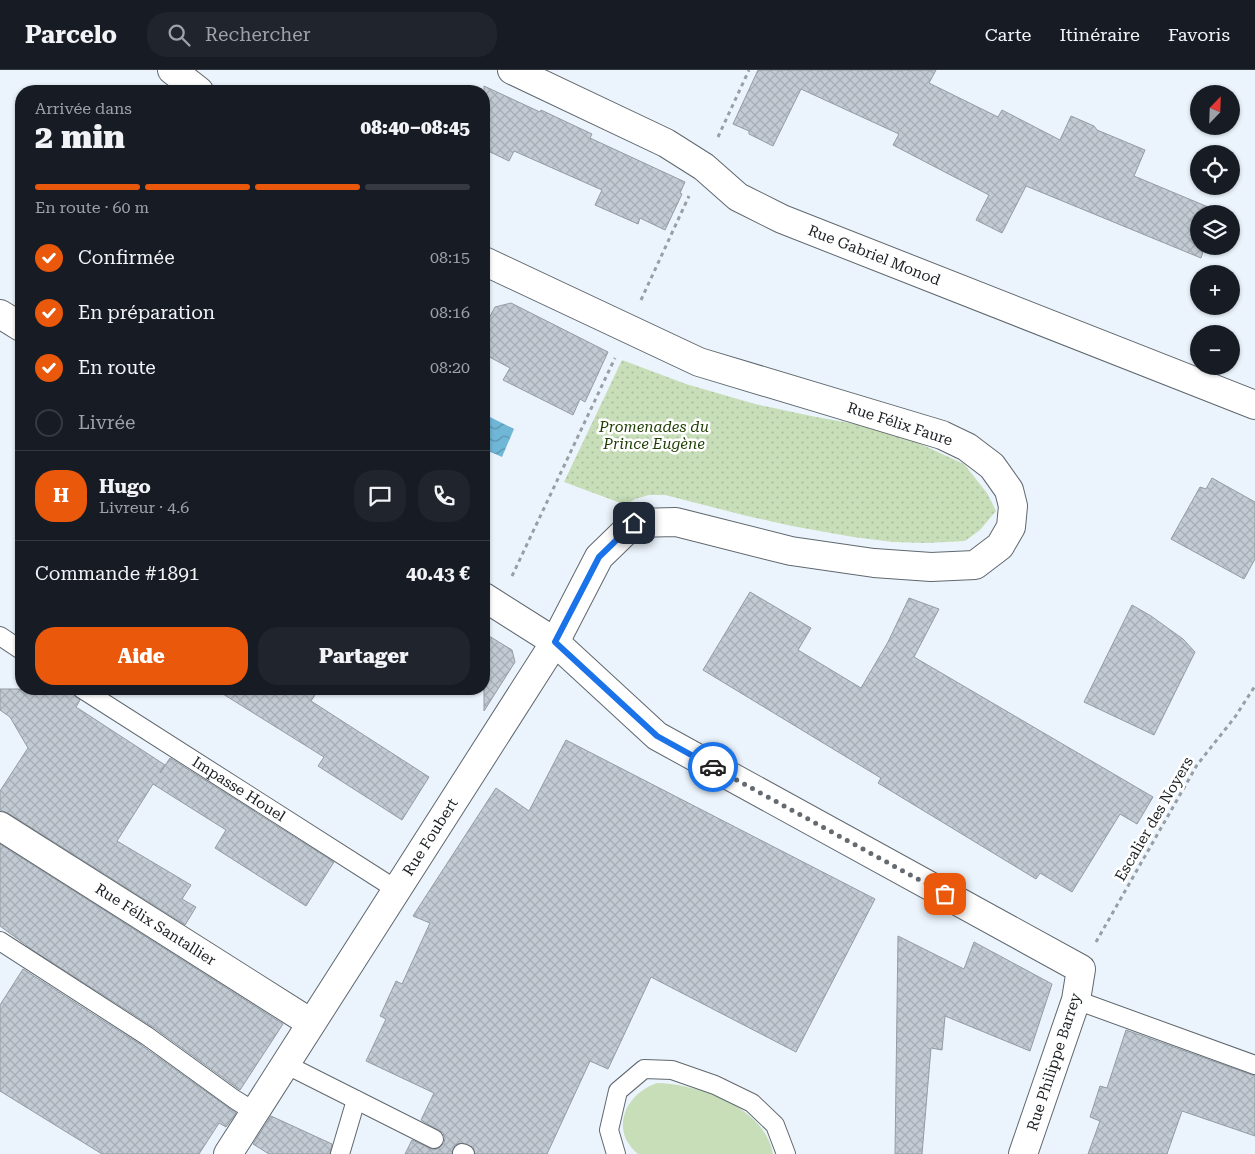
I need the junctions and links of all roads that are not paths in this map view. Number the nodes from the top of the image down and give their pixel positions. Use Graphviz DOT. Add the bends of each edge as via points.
graph roads {
  1 [pos="172,70"];
  2 [pos="512,70"];
  3 [pos="191,85"];
  4 [pos="490,264"];
  5 [pos="0,314"];
  6 [pos="15,323"];
  7 [pos="1255,405"];
  8 [pos="634,523"];
  9 [pos="491,602"];
  10 [pos="0,636"];
  11 [pos="555,642"];
  12 [pos="15,646"];
  13 [pos="91,695"];
  14 [pos="0,826"];
  15 [pos="397,890"];
  16 [pos="0,941"];
  17 [pos="1076,1000"];
  18 [pos="312,1023"];
  19 [pos="285,1064"];
  20 [pos="1255,1065"];
  21 [pos="356,1100"];
  22 [pos="255,1112"];
  23 [pos="434,1139"];
  24 [pos="228,1154"];
  25 [pos="341,1154"];
  26 [pos="616,1154"];
  27 [pos="786,1154"];
  28 [pos="1024,1154"];
  1 -- 3 [label="street"];
  2 -- 7 [label="street, Rue Gabriel Monod" via="666,143 704,167 738,197 782,220"];
  4 -- 8 [label="street, Rue Félix Faure" via="699,362 942,435 967,447 992,466 1009,490 1013,506 1011,526 1000,546 975,565 931,567 791,551 676,522"];
  5 -- 6 [label="street"];
  8 -- 11 [label="street, Rue Foubert" via="599,557"];
  9 -- 11 [label="street"];
  10 -- 12 [label="lane"];
  11 -- 15 [label="street, Rue Foubert"];
  11 -- 17 [label="street, Rue Philippe Barrey" via="657,736 1081,968"];
  13 -- 15 [label="lane, Impasse Houel"];
  14 -- 18 [label="street, Rue Félix Santallier"];
  15 -- 18 [label="street, Rue Foubert"];
  16 -- 22 [label="lane" via="147,1036"];
  17 -- 20 [label="lane"];
  17 -- 28 [label="street, Rue Philippe Barrey"];
  18 -- 19 [label="street, Rue Foubert"];
  19 -- 21 [label="lane"];
  19 -- 22 [label="street, Rue Foubert"];
  21 -- 23 [label="lane"];
  21 -- 25 [label="lane"];
  22 -- 24 [label="street, Rue Foubert"];
  26 -- 27 [label="lane" via="609,1130 618,1091 644,1068 672,1070 752,1103 775,1125"];
}
